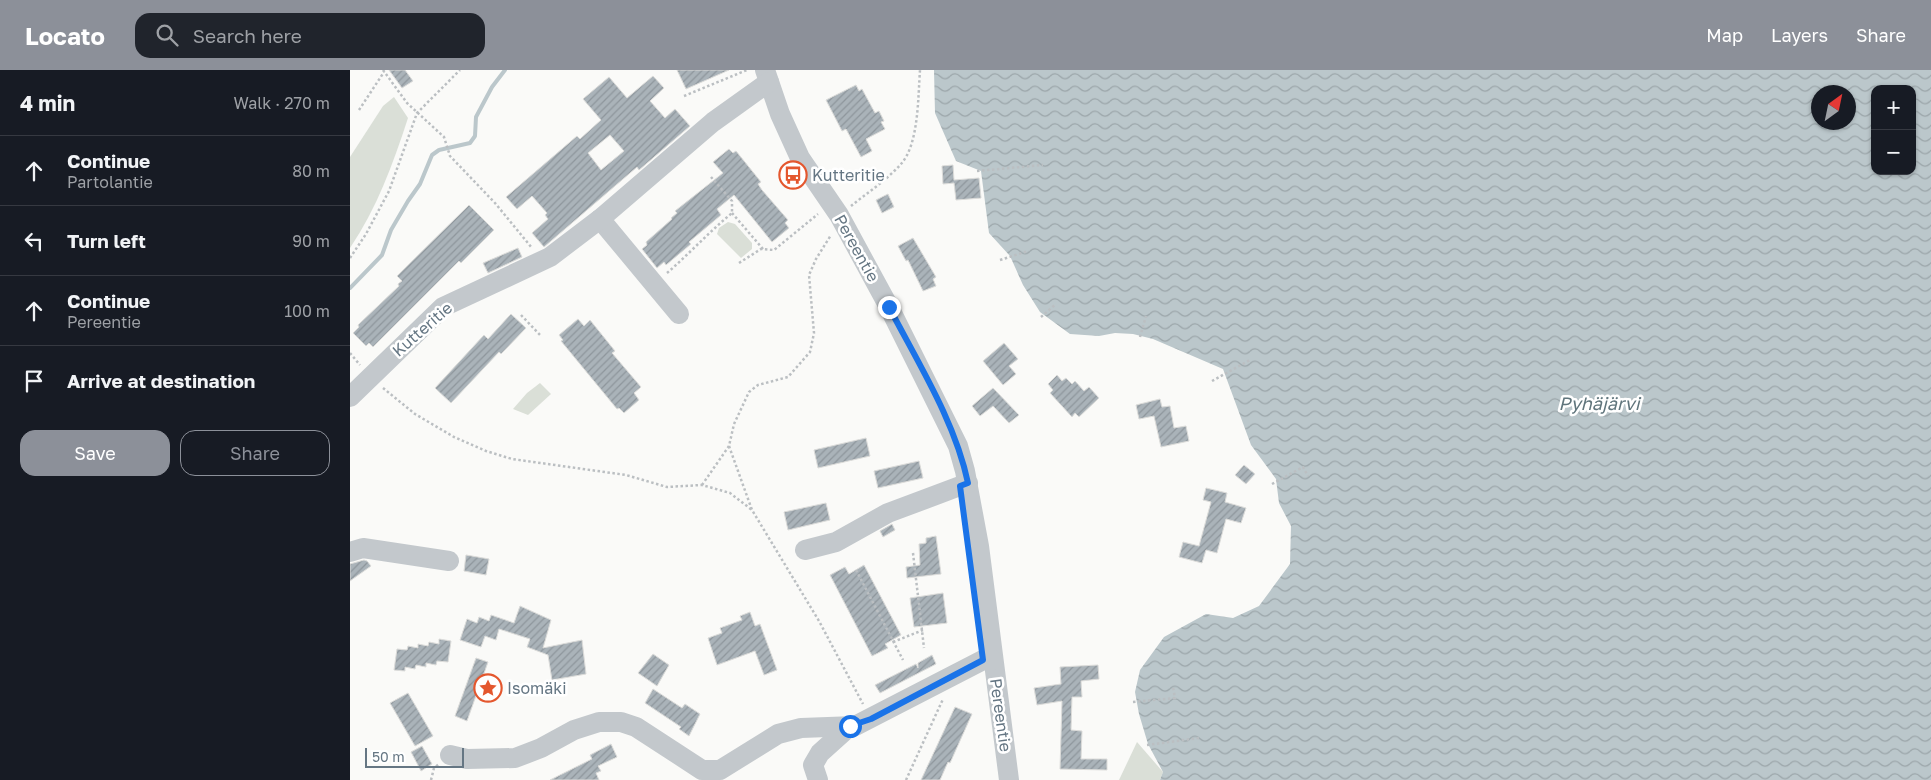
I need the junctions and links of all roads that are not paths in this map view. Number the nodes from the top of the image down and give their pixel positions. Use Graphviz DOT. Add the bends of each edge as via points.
graph roads {
  1 [pos="767,76"];
  2 [pos="600,219"];
  3 [pos="679,314"];
  4 [pos="350,397"];
  5 [pos="968,483"];
  6 [pos="805,550"];
  7 [pos="350,552"];
  8 [pos="449,560"];
  9 [pos="993,660"];
  10 [pos="850,726"];
  11 [pos="450,755"];
  12 [pos="818,780"];
  13 [pos="1009,780"];
  1 -- 2 [label="street, Kutteritie"];
  1 -- 5 [label="street, Pereentie" via="800,158 839,215 940,407 958,446"];
  2 -- 3 [label="street"];
  2 -- 4 [label="street, Kutteritie" via="543,261 443,307"];
  5 -- 6 [label="street" via="888,513 836,542"];
  5 -- 9 [label="street, Pereentie"];
  7 -- 8 [label="street" via="363,548"];
  9 -- 10 [label="street" via="983,660 871,719"];
  9 -- 13 [label="street, Pereentie"];
  10 -- 11 [label="street" via="801,728 778,734 720,770 710,771 702,770 636,727 621,722 599,722 574,730 515,758 467,759"];
  10 -- 12 [label="street" via="820,753 813,765"];
}
